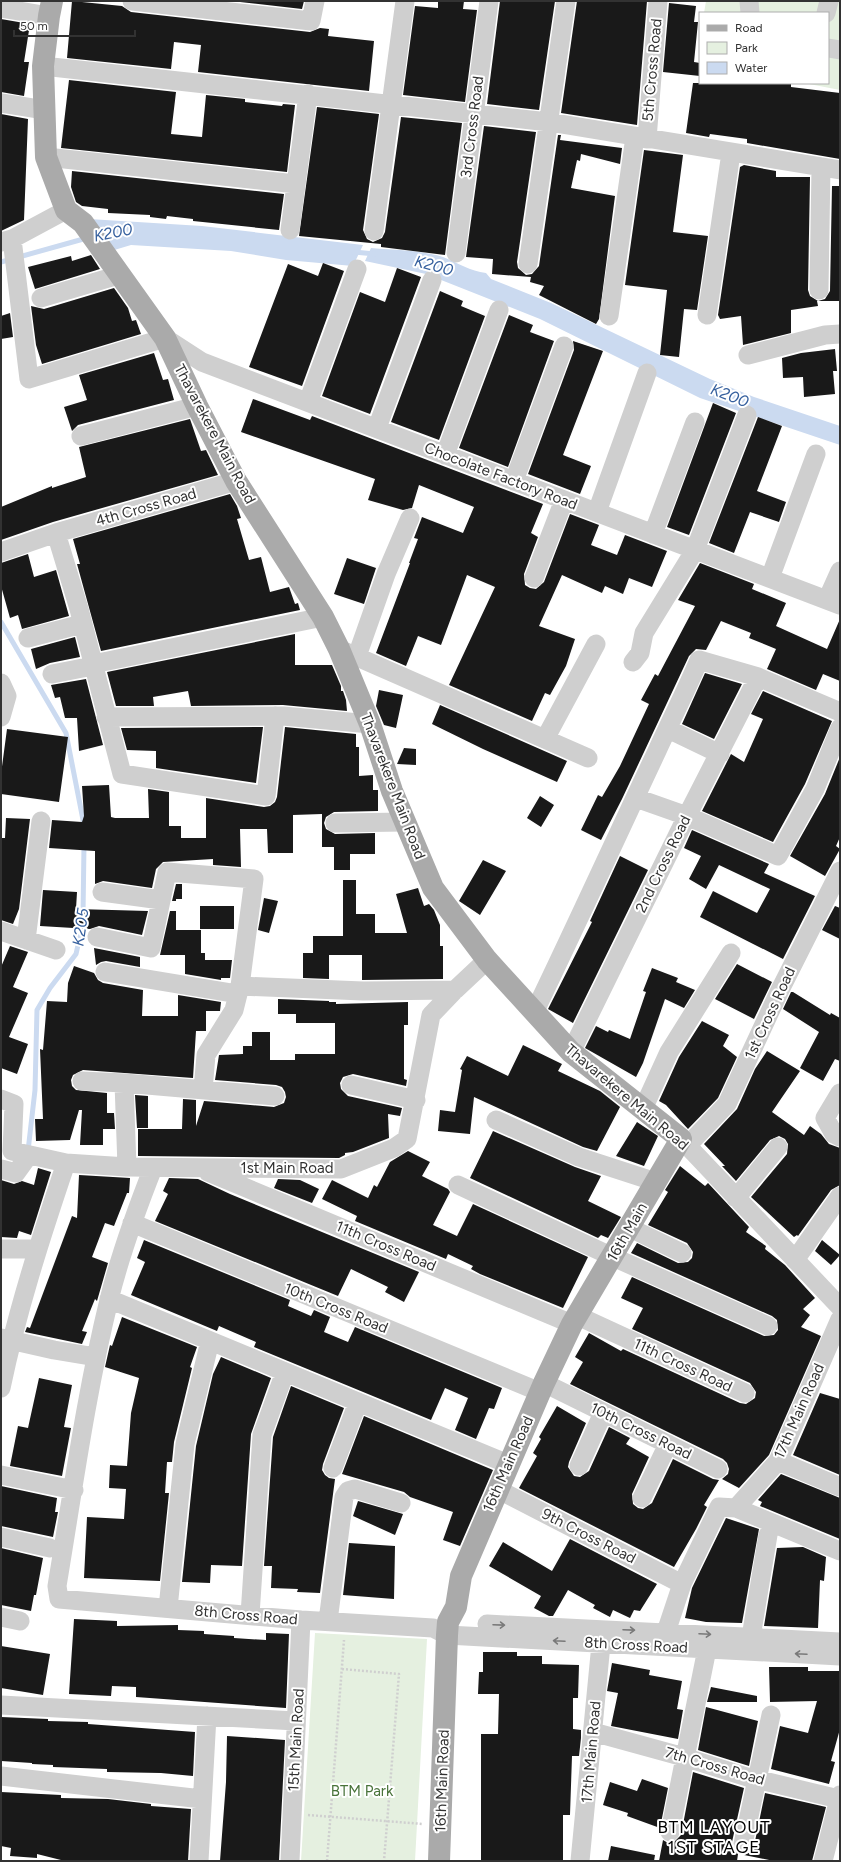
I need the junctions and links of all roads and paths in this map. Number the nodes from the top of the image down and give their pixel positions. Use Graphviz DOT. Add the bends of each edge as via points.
graph roads {
  1 [pos="132,1"];
  2 [pos="315,1"];
  3 [pos="404,1"];
  4 [pos="489,1"];
  5 [pos="566,1"];
  6 [pos="658,1"];
  7 [pos="749,1"];
  8 [pos="829,1"];
  9 [pos="238,7"];
  10 [pos="1,8"];
  11 [pos="50,8"];
  12 [pos="750,12"];
  13 [pos="826,12"];
  14 [pos="829,48"];
  15 [pos="840,50"];
  16 [pos="43,66"];
  17 [pos="308,94"];
  18 [pos="1,103"];
  19 [pos="390,105"];
  20 [pos="45,110"];
  21 [pos="474,113"];
  22 [pos="549,122"];
  23 [pos="641,138"];
  24 [pos="731,153"];
  25 [pos="46,157"];
  26 [pos="821,167"];
  27 [pos="840,170"];
  28 [pos="296,184"];
  29 [pos="75,217"];
  30 [pos="290,230"];
  31 [pos="374,231"];
  32 [pos="6,240"];
  33 [pos="456,253"];
  34 [pos="528,264"];
  35 [pos="357,269"];
  36 [pos="120,275"];
  37 [pos="432,280"];
  38 [pos="819,290"];
  39 [pos="41,298"];
  40 [pos="499,310"];
  41 [pos="707,315"];
  42 [pos="609,316"];
  43 [pos="840,334"];
  44 [pos="165,338"];
  45 [pos="564,346"];
  46 [pos="748,355"];
  47 [pos="647,373"];
  48 [pos="308,402"];
  49 [pos="197,406"];
  50 [pos="747,415"];
  51 [pos="696,422"];
  52 [pos="377,428"];
  53 [pos="81,436"];
  54 [pos="445,454"];
  55 [pos="816,454"];
  56 [pos="236,481"];
  57 [pos="514,481"];
  58 [pos="564,500"];
  59 [pos="597,512"];
  60 [pos="410,518"];
  61 [pos="56,534"];
  62 [pos="653,534"];
  63 [pos="695,550"];
  64 [pos="1,552"];
  65 [pos="840,571"];
  66 [pos="534,578"];
  67 [pos="770,578"];
  68 [pos="834,603"];
  69 [pos="323,617"];
  70 [pos="82,624"];
  71 [pos="28,638"];
  72 [pos="596,644"];
  73 [pos="348,653"];
  74 [pos="633,662"];
  75 [pos="93,665"];
  76 [pos="52,674"];
  77 [pos="758,678"];
  78 [pos="1,683"];
  79 [pos="840,712"];
  80 [pos="275,716"];
  81 [pos="1,717"];
  82 [pos="106,717"];
  83 [pos="370,724"];
  84 [pos="840,728"];
  85 [pos="668,729"];
  86 [pos="544,739"];
  87 [pos="720,754"];
  88 [pos="588,758"];
  89 [pos="636,798"];
  90 [pos="687,816"];
  91 [pos="41,821"];
  92 [pos="335,822"];
  93 [pos="405,822"];
  94 [pos="840,871"];
  95 [pos="102,892"];
  96 [pos="161,900"];
  97 [pos="1,932"];
  98 [pos="97,937"];
  99 [pos="26,940"];
  100 [pos="56,950"];
  101 [pos="731,953"];
  102 [pos="487,960"];
  103 [pos="104,972"];
  104 [pos="239,990"];
  105 [pos="455,990"];
  106 [pos="534,1013"];
  107 [pos="571,1052"];
  108 [pos="82,1080"];
  109 [pos="124,1084"];
  110 [pos="351,1085"];
  111 [pos="204,1090"];
  112 [pos="840,1093"];
  113 [pos="275,1096"];
  114 [pos="1,1099"];
  115 [pos="416,1100"];
  116 [pos="643,1109"];
  117 [pos="496,1120"];
  118 [pos="840,1137"];
  119 [pos="684,1142"];
  120 [pos="778,1147"];
  121 [pos="29,1155"];
  122 [pos="66,1163"];
  123 [pos="127,1167"];
  124 [pos="152,1168"];
  125 [pos="199,1168"];
  126 [pos="1,1169"];
  127 [pos="656,1182"];
  128 [pos="458,1185"];
  129 [pos="840,1196"];
  130 [pos="736,1198"];
  131 [pos="132,1224"];
  132 [pos="630,1228"];
  133 [pos="1,1249"];
  134 [pos="36,1249"];
  135 [pos="682,1253"];
  136 [pos="613,1257"];
  137 [pos="795,1260"];
  138 [pos="110,1299"];
  139 [pos="840,1307"];
  140 [pos="840,1319"];
  141 [pos="575,1320"];
  142 [pos="768,1326"];
  143 [pos="6,1339"];
  144 [pos="210,1341"];
  145 [pos="96,1357"];
  146 [pos="285,1372"];
  147 [pos="1,1388"];
  148 [pos="542,1388"];
  149 [pos="745,1393"];
  150 [pos="358,1402"];
  151 [pos="603,1413"];
  152 [pos="668,1444"];
  153 [pos="778,1461"];
  154 [pos="508,1464"];
  155 [pos="579,1466"];
  156 [pos="333,1468"];
  157 [pos="718,1469"];
  158 [pos="1,1475"];
  159 [pos="840,1487"];
  160 [pos="497,1489"];
  161 [pos="74,1490"];
  162 [pos="642,1498"];
  163 [pos="401,1503"];
  164 [pos="736,1508"];
  165 [pos="768,1535"];
  166 [pos="1,1537"];
  167 [pos="50,1548"];
  168 [pos="840,1551"];
  169 [pos="682,1584"];
  170 [pos="168,1608"];
  171 [pos="250,1615"];
  172 [pos="1,1617"];
  173 [pos="301,1620"];
  174 [pos="20,1621"];
  175 [pos="337,1622"];
  176 [pos="451,1625"];
  177 [pos="666,1632"];
  178 [pos="751,1637"];
  179 [pos="840,1642"];
  180 [pos="601,1644"];
  181 [pos="707,1649"];
  182 [pos="840,1656"];
  183 [pos="342,1669"];
  184 [pos="1,1705"];
  185 [pos="771,1715"];
  186 [pos="207,1716"];
  187 [pos="296,1721"];
  188 [pos="593,1732"];
  189 [pos="684,1757"];
  190 [pos="1,1776"];
  191 [pos="757,1779"];
  192 [pos="839,1797"];
  193 [pos="202,1799"];
  194 [pos="292,1813"];
  195 [pos="330,1816"];
  196 [pos="387,1821"];
  197 [pos="430,1824"];
  198 [pos="670,1832"];
  199 [pos="743,1844"];
  200 [pos="199,1861"];
  201 [pos="290,1861"];
  202 [pos="327,1861"];
  203 [pos="384,1861"];
  204 [pos="439,1861"];
  205 [pos="452,1861"];
  206 [pos="580,1861"];
  207 [pos="823,1861"];
  1 -- 9 [label="street"];
  2 -- 9 [label="street" via="311,22"];
  3 -- 19 [label="street"];
  4 -- 21 [label="street, 3rd Cross Road"];
  5 -- 22 [label="street"];
  6 -- 23 [label="street, 5th Cross Road"];
  7 -- 12 [label="street"];
  8 -- 13 [label="street"];
  10 -- 11 [label="street"];
  11 -- 16 [label="main road, Thavarekere Main Road"];
  14 -- 15 [label="street"];
  16 -- 17 [label="street"];
  16 -- 20 [label="main road, Thavarekere Main Road"];
  17 -- 19 [label="street"];
  17 -- 28 [label="street"];
  18 -- 20 [label="street"];
  19 -- 21 [label="street"];
  19 -- 31 [label="street"];
  20 -- 25 [label="main road, Thavarekere Main Road"];
  21 -- 22 [label="street"];
  21 -- 33 [label="street, 3rd Cross Road"];
  22 -- 23 [label="street"];
  22 -- 34 [label="street"];
  23 -- 24 [label="street"];
  23 -- 42 [label="street, 5th Cross Road"];
  24 -- 26 [label="street"];
  24 -- 41 [label="street"];
  25 -- 28 [label="street"];
  25 -- 29 [label="main road, Thavarekere Main Road"];
  26 -- 27 [label="street"];
  26 -- 38 [label="street"];
  28 -- 30 [label="street"];
  29 -- 32 [label="street"];
  29 -- 36 [label="main road, Thavarekere Main Road"];
  32 -- 44 [label="street" via="17,276 29,379"];
  35 -- 48 [label="street"];
  36 -- 39 [label="street"];
  36 -- 44 [label="main road, Thavarekere Main Road"];
  37 -- 52 [label="street"];
  40 -- 54 [label="street"];
  43 -- 46 [label="street" via="825,335"];
  44 -- 48 [label="street, Chocolate Factory Road" via="202,362"];
  44 -- 49 [label="main road, Thavarekere Main Road"];
  45 -- 57 [label="street"];
  47 -- 59 [label="street"];
  48 -- 52 [label="street, Chocolate Factory Road"];
  49 -- 53 [label="street"];
  49 -- 56 [label="main road, Thavarekere Main Road"];
  50 -- 63 [label="street"];
  51 -- 62 [label="street"];
  52 -- 54 [label="street, Chocolate Factory Road"];
  54 -- 57 [label="street, Chocolate Factory Road"];
  55 -- 67 [label="street"];
  56 -- 61 [label="street, 4th Cross Road"];
  56 -- 69 [label="main road, Thavarekere Main Road"];
  57 -- 58 [label="street, Chocolate Factory Road"];
  58 -- 59 [label="street, Chocolate Factory Road"];
  58 -- 66 [label="street"];
  59 -- 62 [label="street, Chocolate Factory Road"];
  60 -- 73 [label="street"];
  61 -- 64 [label="street, 4th Cross Road"];
  61 -- 70 [label="street"];
  62 -- 63 [label="street, Chocolate Factory Road"];
  63 -- 67 [label="street, Chocolate Factory Road"];
  63 -- 74 [label="street" via="644,633 640,653"];
  65 -- 68 [label="street"];
  67 -- 68 [label="street, Chocolate Factory Road"];
  69 -- 73 [label="main road, Thavarekere Main Road"];
  69 -- 75 [label="street"];
  70 -- 71 [label="street"];
  70 -- 75 [label="street"];
  72 -- 86 [label="street"];
  73 -- 83 [label="main road, Thavarekere Main Road"];
  73 -- 86 [label="street"];
  75 -- 76 [label="street"];
  75 -- 82 [label="street"];
  77 -- 79 [label="street"];
  77 -- 85 [label="street" via="699,660"];
  77 -- 87 [label="street, 2nd Cross Road"];
  78 -- 81 [label="street" via="7,696"];
  80 -- 82 [label="street"];
  80 -- 82 [label="street" via="266,796 122,774"];
  80 -- 83 [label="street"];
  83 -- 93 [label="main road, Thavarekere Main Road"];
  84 -- 90 [label="street" via="815,789 778,856"];
  85 -- 87 [label="street"];
  85 -- 89 [label="street"];
  86 -- 88 [label="street"];
  87 -- 90 [label="street, 2nd Cross Road"];
  89 -- 90 [label="street"];
  89 -- 106 [label="street"];
  90 -- 107 [label="street, 2nd Cross Road"];
  91 -- 99 [label="street"];
  92 -- 93 [label="street"];
  93 -- 102 [label="main road, Thavarekere Main Road" via="434,888"];
  94 -- 119 [label="street, 1st Cross Road" via="780,990 728,1104"];
  95 -- 96 [label="street"];
  96 -- 98 [label="street" via="151,948"];
  96 -- 104 [label="street" via="167,872 254,879"];
  97 -- 99 [label="street"];
  99 -- 100 [label="street"];
  101 -- 116 [label="street" via="669,1052"];
  102 -- 105 [label="street, 1st Main Road"];
  102 -- 106 [label="main road, Thavarekere Main Road"];
  103 -- 104 [label="street"];
  104 -- 105 [label="street"];
  104 -- 111 [label="street" via="234,1010 206,1055"];
  105 -- 115 [label="street, 1st Main Road" via="431,1015"];
  106 -- 107 [label="main road, Thavarekere Main Road"];
  107 -- 116 [label="main road, Thavarekere Main Road"];
  108 -- 109 [label="street"];
  109 -- 111 [label="street"];
  109 -- 123 [label="street"];
  110 -- 115 [label="street"];
  111 -- 113 [label="street"];
  112 -- 118 [label="street" via="825,1118 834,1134"];
  114 -- 121 [label="street, 1st Main Road" via="14,1104 12,1151"];
  115 -- 125 [label="street, 1st Main Road" via="407,1139 394,1148 341,1169"];
  116 -- 119 [label="main road, Thavarekere Main Road"];
  117 -- 127 [label="street" via="579,1157"];
  119 -- 127 [label="main road, 16th Main"];
  119 -- 130 [label="street, Thavarekere Main Road"];
  120 -- 130 [label="street"];
  121 -- 122 [label="street, 1st Main Road"];
  121 -- 126 [label="street" via="16,1173"];
  122 -- 123 [label="street, 1st Main Road"];
  122 -- 134 [label="street"];
  123 -- 124 [label="street, 1st Main Road"];
  124 -- 125 [label="street, 1st Main Road"];
  124 -- 131 [label="street"];
  125 -- 141 [label="street, 11th Cross Road"];
  127 -- 132 [label="main road, 16th Main"];
  128 -- 136 [label="street"];
  129 -- 137 [label="street"];
  130 -- 137 [label="street, Thavarekere Main Road"];
  131 -- 138 [label="street"];
  131 -- 148 [label="street, 10th Cross Road"];
  132 -- 135 [label="street"];
  132 -- 136 [label="main road, 16th Main"];
  133 -- 134 [label="street"];
  134 -- 143 [label="street"];
  136 -- 141 [label="main road, 16th Main"];
  136 -- 142 [label="street"];
  137 -- 139 [label="street, Thavarekere Main Road"];
  138 -- 144 [label="street"];
  138 -- 145 [label="street"];
  140 -- 153 [label="street, 17th Main Road"];
  141 -- 148 [label="main road, 16th Main Road"];
  141 -- 149 [label="street, 11th Cross Road"];
  143 -- 145 [label="street"];
  143 -- 147 [label="street"];
  144 -- 146 [label="street"];
  144 -- 170 [label="street" via="185,1444"];
  145 -- 161 [label="street"];
  146 -- 150 [label="street"];
  146 -- 171 [label="street" via="262,1435"];
  148 -- 151 [label="street, 10th Cross Road"];
  148 -- 154 [label="main road, 16th Main Road"];
  150 -- 154 [label="street"];
  150 -- 156 [label="street"];
  151 -- 152 [label="street, 10th Cross Road"];
  151 -- 155 [label="street"];
  152 -- 157 [label="street, 10th Cross Road"];
  152 -- 162 [label="street"];
  153 -- 159 [label="street"];
  153 -- 164 [label="street, 17th Main Road"];
  154 -- 160 [label="main road, 16th Main Road"];
  158 -- 161 [label="street"];
  160 -- 169 [label="street, 9th Cross Road"];
  160 -- 176 [label="main road, 16th Main Road" via="460,1576"];
  161 -- 170 [label="street, 8th Cross Road" via="57,1586 59,1599"];
  163 -- 175 [label="street" via="355,1489 348,1491 344,1497"];
  164 -- 168 [label="street"];
  164 -- 169 [label="street" via="719,1507"];
  165 -- 178 [label="street"];
  166 -- 167 [label="street"];
  169 -- 177 [label="street"];
  170 -- 171 [label="street, 8th Cross Road"];
  171 -- 173 [label="street, 8th Cross Road"];
  172 -- 174 [label="street"];
  173 -- 175 [label="street, 8th Cross Road"];
  173 -- 187 [label="street, 15th Main Road"];
  175 -- 176 [label="street, 8th Cross Road"];
  175 -- 183 [label="path"];
  176 -- 177 [label="street, 8th Cross Road, one-way"];
  180 -- 176 [label="street, 8th Cross Road, one-way"];
  176 -- 204 [label="main road, 16th Main Road"];
  176 -- 205 [label="main road, 16th Main Road"];
  177 -- 178 [label="street, 8th Cross Road, one-way"];
  178 -- 179 [label="street, 8th Cross Road"];
  180 -- 181 [label="street, 8th Cross Road"];
  180 -- 188 [label="street, 17th Main Road"];
  182 -- 181 [label="street, 8th Cross Road, one-way"];
  181 -- 189 [label="street"];
  183 -- 195 [label="path"];
  183 -- 196 [label="path" via="398,1674"];
  184 -- 186 [label="street"];
  185 -- 191 [label="street"];
  186 -- 187 [label="street"];
  186 -- 193 [label="street"];
  187 -- 194 [label="street, 15th Main Road"];
  188 -- 189 [label="street, 7th Cross Road"];
  188 -- 206 [label="street, 17th Main Road"];
  189 -- 191 [label="street, 7th Cross Road"];
  189 -- 198 [label="street"];
  190 -- 193 [label="street"];
  191 -- 192 [label="street, 7th Cross Road"];
  191 -- 199 [label="street"];
  192 -- 207 [label="street"];
  193 -- 200 [label="street"];
  194 -- 195 [label="path"];
  194 -- 201 [label="street, 15th Main Road"];
  195 -- 196 [label="path"];
  195 -- 202 [label="path"];
  196 -- 197 [label="path"];
  196 -- 203 [label="path"];
}
